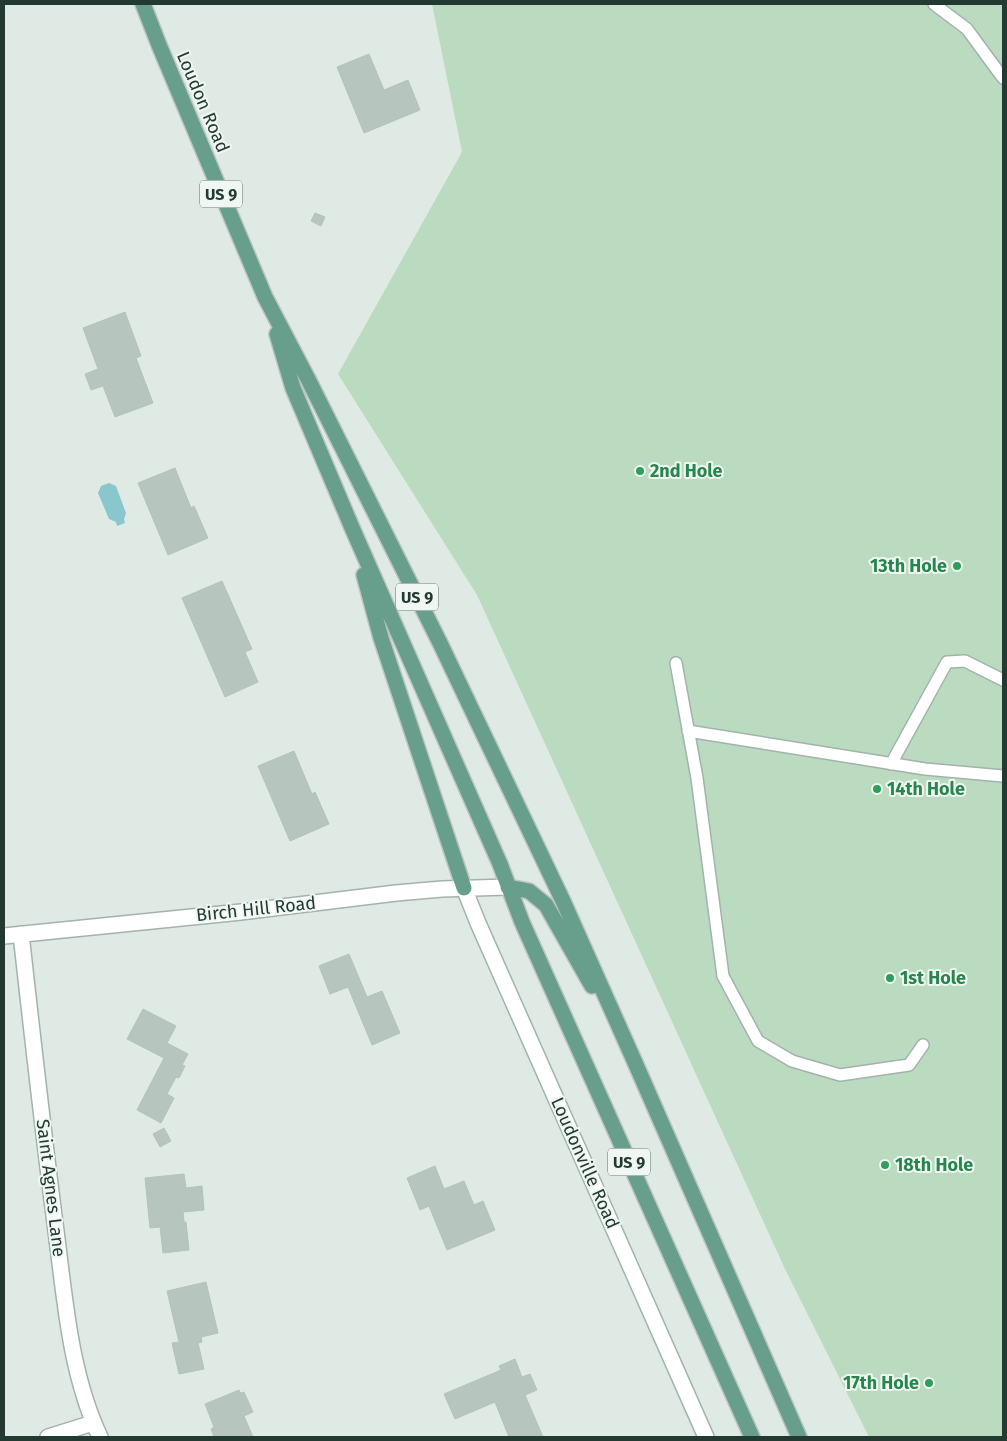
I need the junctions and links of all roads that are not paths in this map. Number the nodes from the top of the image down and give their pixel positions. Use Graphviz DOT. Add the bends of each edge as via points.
graph roads {
  1 [pos="143,4"];
  2 [pos="934,4"];
  3 [pos="1003,78"];
  4 [pos="265,297"];
  5 [pos="353,530"];
  6 [pos="676,663"];
  7 [pos="1003,680"];
  8 [pos="688,731"];
  9 [pos="891,764"];
  10 [pos="1003,776"];
  11 [pos="508,886"];
  12 [pos="464,888"];
  13 [pos="21,934"];
  14 [pos="4,936"];
  15 [pos="923,1045"];
  16 [pos="638,1067"];
  17 [pos="93,1423"];
  18 [pos="48,1437"];
  19 [pos="100,1437"];
  20 [pos="706,1437"];
  21 [pos="752,1437"];
  22 [pos="800,1437"];
  1 -- 4 [label="main road, Loudon Road / US 9"];
  2 -- 3 [label="lane" via="967,29"];
  4 -- 5 [label="main road, US 9" via="293,388"];
  4 -- 16 [label="main road, US 9" via="480,726"];
  5 -- 11 [label="main road, US 9"];
  5 -- 12 [label="main road" via="381,638"];
  6 -- 8 [label="lane"];
  7 -- 9 [label="lane" via="965,661 947,662"];
  8 -- 9 [label="lane"];
  8 -- 15 [label="lane" via="724,976 758,1041 792,1061 840,1075 909,1065"];
  9 -- 10 [label="lane"];
  11 -- 12 [label="street, Birch Hill Road"];
  11 -- 16 [label="main road" via="530,891 546,905"];
  11 -- 21 [label="main road, US 9"];
  12 -- 13 [label="street, Birch Hill Road"];
  12 -- 20 [label="street, Loudonville Road"];
  13 -- 14 [label="street, Birch Hill Road"];
  13 -- 17 [label="street, Saint Agnes Lane" via="64,1295 80,1387"];
  16 -- 22 [label="main road, US 9"];
  17 -- 18 [label="street"];
  17 -- 19 [label="street, Saint Agnes Lane"];
}
